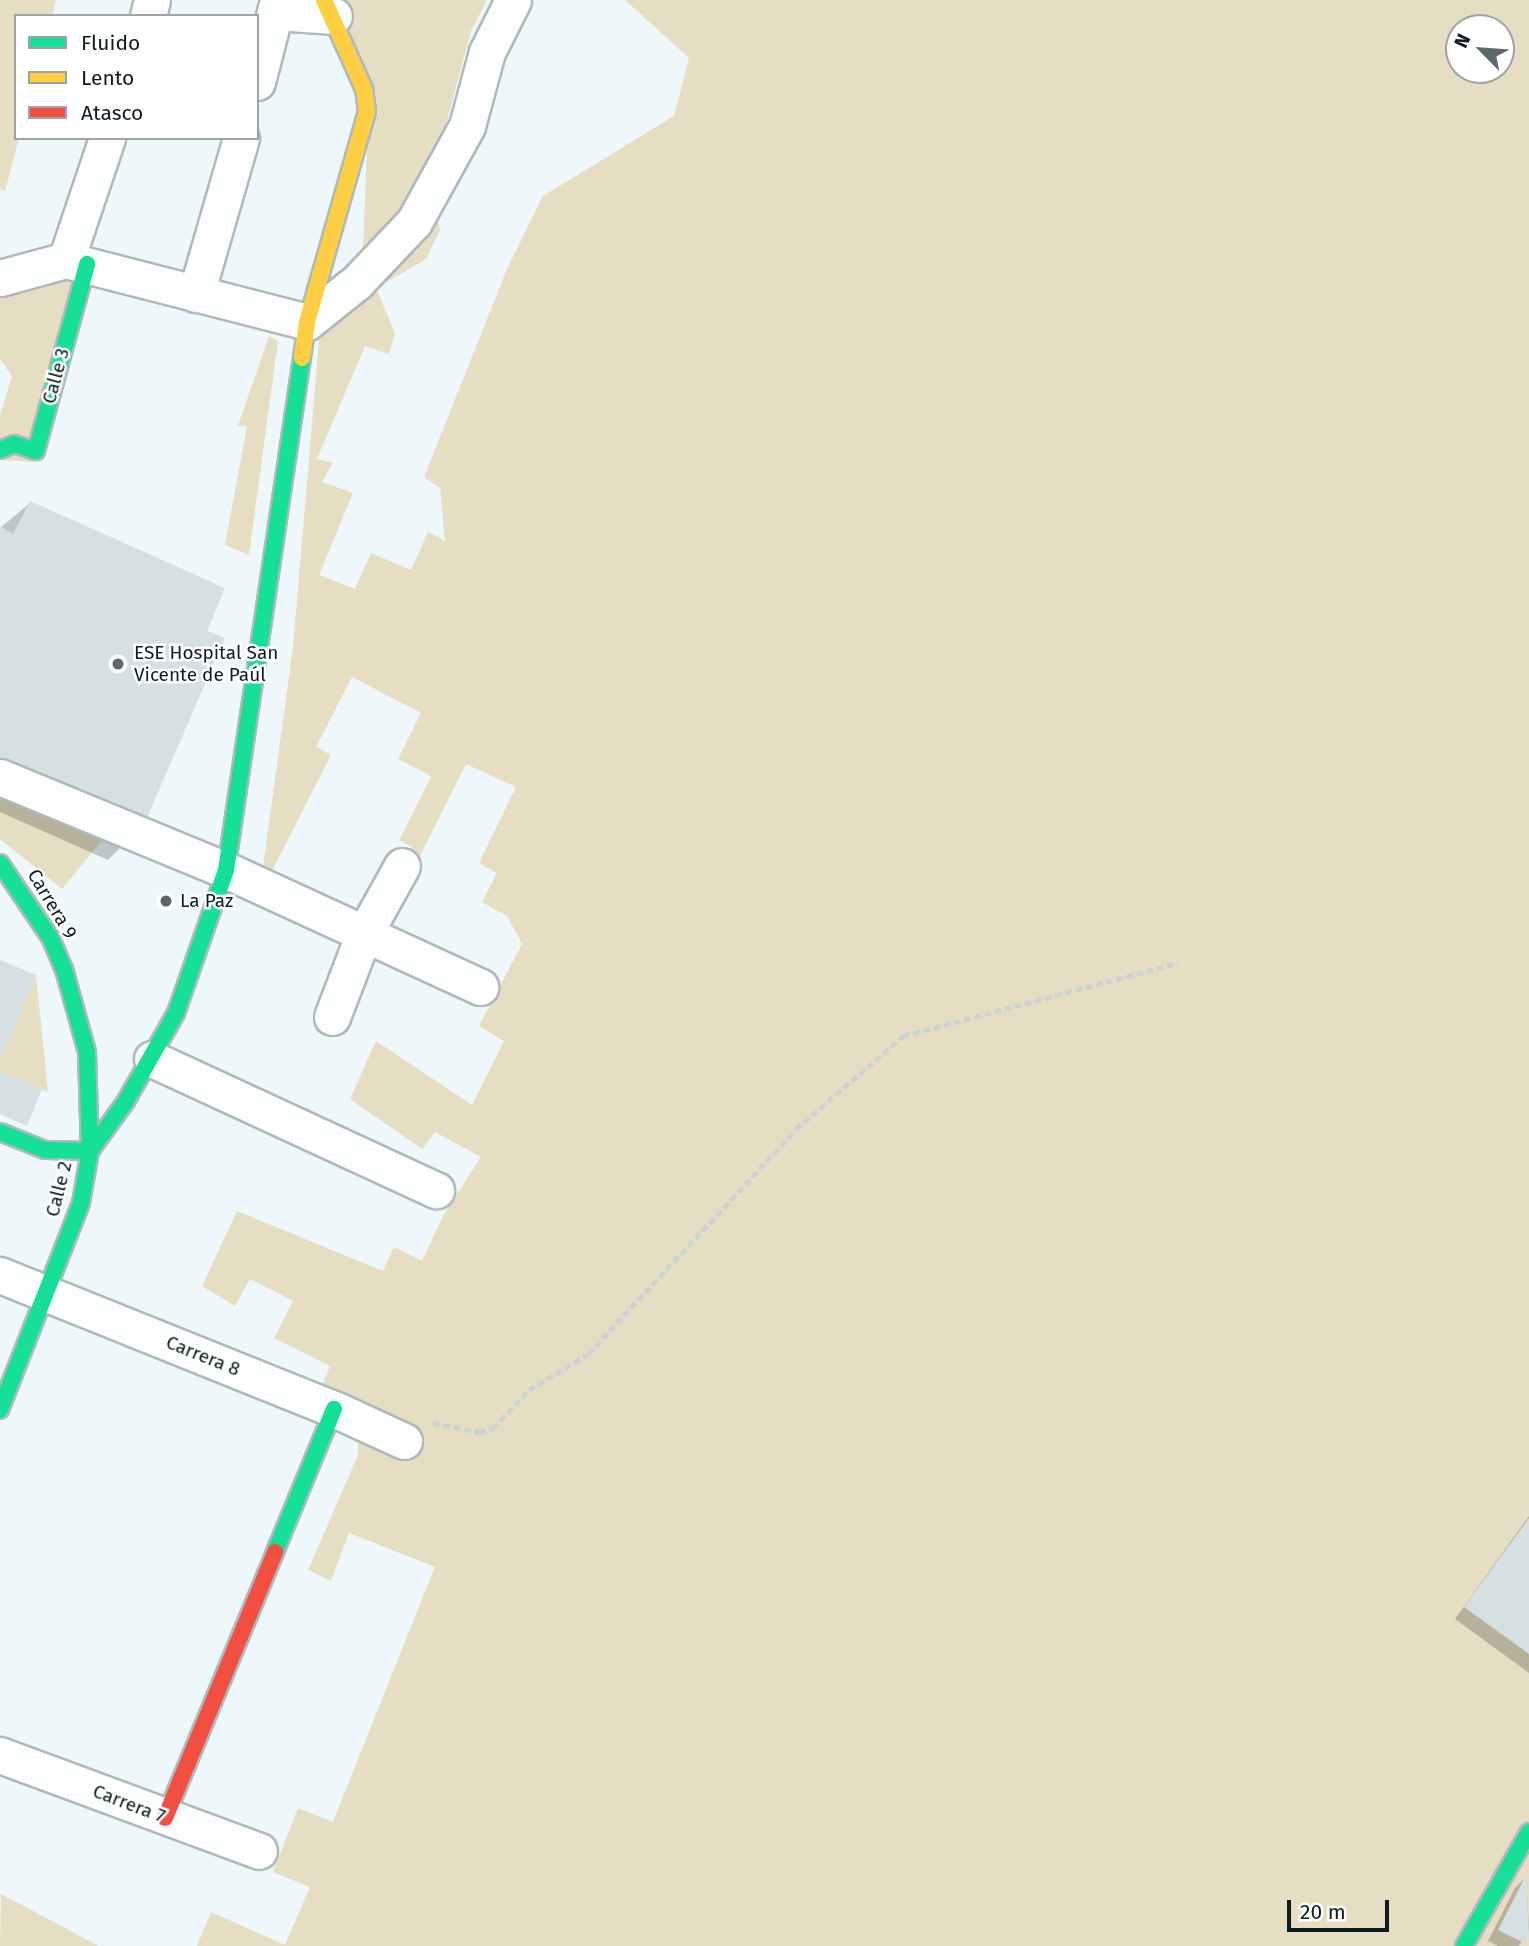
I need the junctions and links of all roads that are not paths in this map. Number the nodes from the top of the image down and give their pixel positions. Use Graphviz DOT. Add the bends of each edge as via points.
graph roads {
  1 [pos="513,0"];
  2 [pos="276,6"];
  3 [pos="329,8"];
  4 [pos="259,74"];
  5 [pos="106,140"];
  6 [pos="240,140"];
  7 [pos="76,262"];
  8 [pos="0,278"];
  9 [pos="196,293"];
  10 [pos="307,322"];
  11 [pos="0,450"];
  12 [pos="0,777"];
  13 [pos="0,863"];
  14 [pos="402,866"];
  15 [pos="226,870"];
  16 [pos="363,936"];
  17 [pos="64,969"];
  18 [pos="480,987"];
  19 [pos="332,1017"];
  20 [pos="152,1059"];
  21 [pos="0,1132"];
  22 [pos="90,1151"];
  23 [pos="436,1190"];
  24 [pos="0,1276"];
  25 [pos="47,1294"];
  26 [pos="334,1409"];
  27 [pos="0,1410"];
  28 [pos="404,1441"];
  29 [pos="0,1755"];
  30 [pos="165,1818"];
  31 [pos="1529,1832"];
  32 [pos="259,1851"];
  33 [pos="1464,1946"];
  1 -- 10 [label="street" via="487,52 467,126 414,222 357,282"];
  2 -- 3 [label="street"];
  2 -- 4 [label="street"];
  3 -- 10 [label="main road" via="364,89 367,112"];
  5 -- 7 [label="street, Calle 3"];
  6 -- 9 [label="street"];
  7 -- 8 [label="street"];
  7 -- 9 [label="street"];
  7 -- 11 [label="main road, Calle 3" via="36,451 14,444"];
  9 -- 10 [label="street"];
  10 -- 15 [label="main road"];
  12 -- 15 [label="street"];
  13 -- 17 [label="main road, Carrera 9" via="51,939"];
  14 -- 16 [label="street"];
  15 -- 16 [label="street"];
  15 -- 20 [label="main road" via="176,1013"];
  16 -- 18 [label="street"];
  16 -- 19 [label="street"];
  17 -- 22 [label="main road, Calle 2" via="87,1052"];
  20 -- 22 [label="main road"];
  20 -- 23 [label="street"];
  21 -- 22 [label="main road" via="45,1150"];
  22 -- 25 [label="main road, Calle 2" via="81,1203"];
  24 -- 25 [label="street, Carrera 8"];
  25 -- 26 [label="street, Carrera 8"];
  25 -- 27 [label="main road, Calle 2"];
  26 -- 28 [label="street, Carrera 8"];
  26 -- 30 [label="main road"];
  29 -- 30 [label="street, Carrera 7"];
  30 -- 32 [label="street, Carrera 7"];
  31 -- 33 [label="main road"];
}
